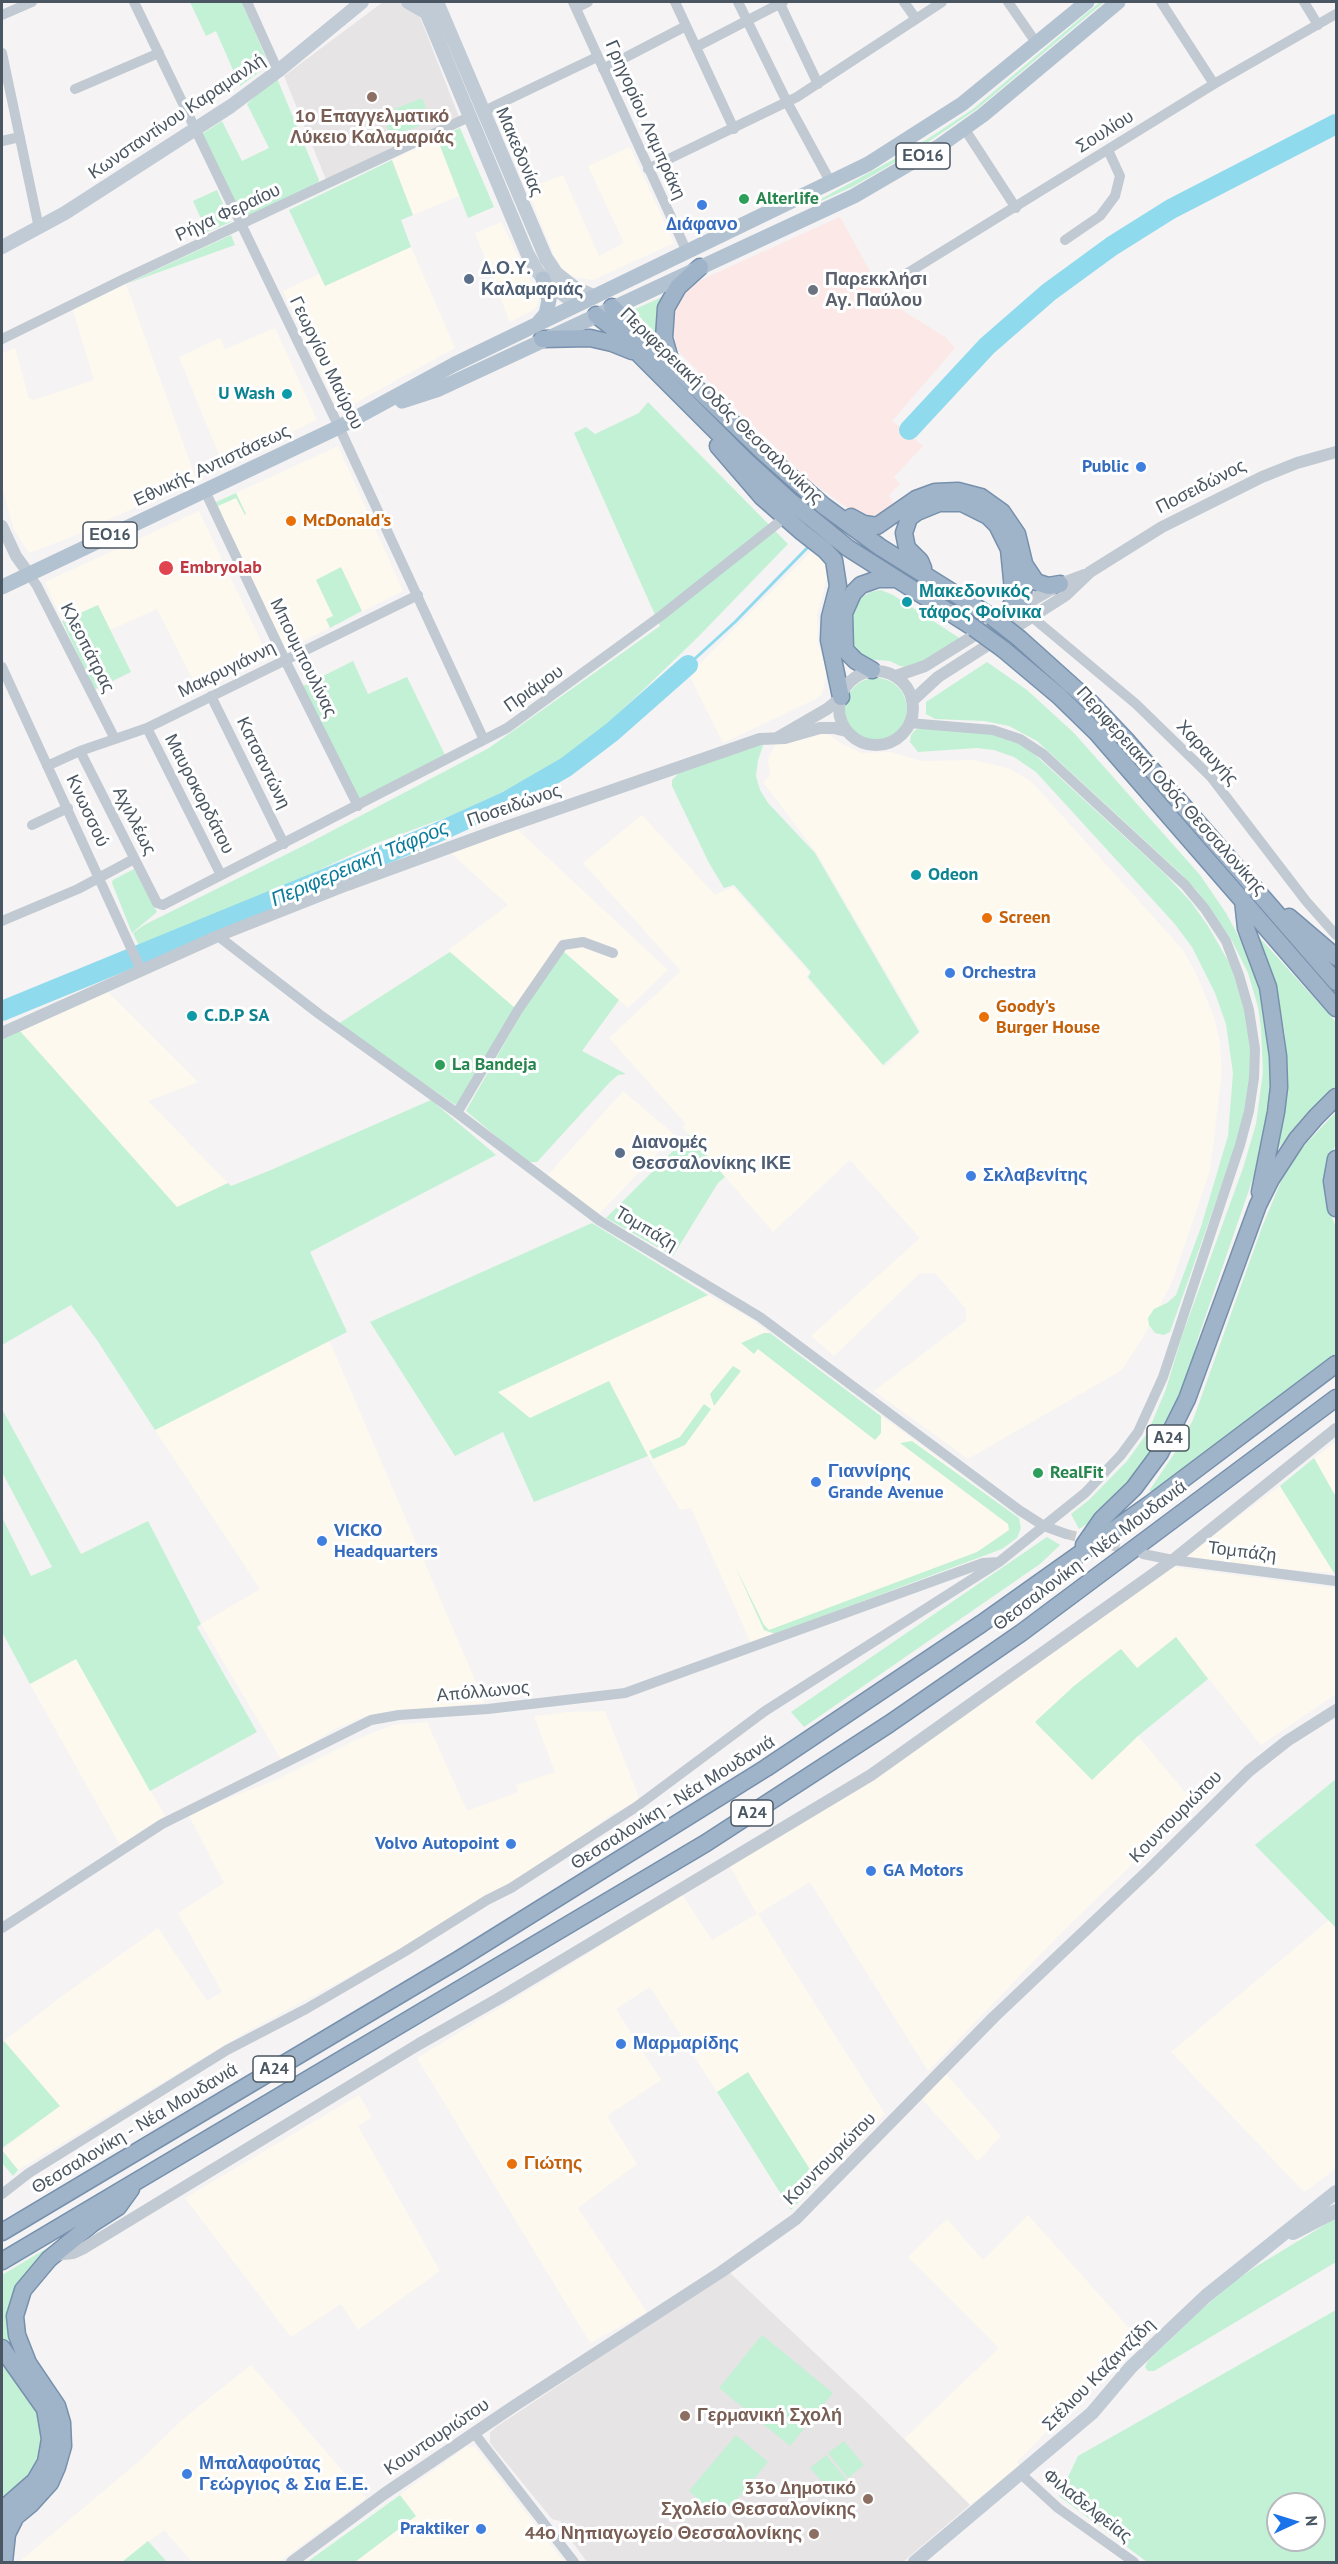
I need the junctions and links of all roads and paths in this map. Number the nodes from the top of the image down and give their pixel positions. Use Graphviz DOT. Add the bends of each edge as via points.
graph roads {
  1 [pos="32,2"];
  2 [pos="134,2"];
  3 [pos="248,2"];
  4 [pos="362,2"];
  5 [pos="408,2"];
  6 [pos="437,2"];
  7 [pos="588,2"];
  8 [pos="675,2"];
  9 [pos="738,2"];
  10 [pos="904,2"];
  11 [pos="942,2"];
  12 [pos="1008,2"];
  13 [pos="1087,2"];
  14 [pos="1118,2"];
  15 [pos="1161,2"];
  16 [pos="1304,2"];
  17 [pos="781,3"];
  18 [pos="574,5"];
  19 [pos="12,6"];
  20 [pos="424,7"];
  21 [pos="1336,14"];
  22 [pos="2,15"];
  23 [pos="916,19"];
  24 [pos="748,22"];
  25 [pos="1318,25"];
  26 [pos="686,26"];
  27 [pos="1037,44"];
  28 [pos="696,47"];
  29 [pos="2,53"];
  30 [pos="159,53"];
  31 [pos="597,57"];
  32 [pos="603,69"];
  33 [pos="278,71"];
  34 [pos="818,84"];
  35 [pos="1214,84"];
  36 [pos="75,88"];
  37 [pos="787,102"];
  38 [pos="475,114"];
  39 [pos="964,128"];
  40 [pos="196,129"];
  41 [pos="734,129"];
  42 [pos="20,137"];
  43 [pos="2,141"];
  44 [pos="1108,150"];
  45 [pos="648,169"];
  46 [pos="831,183"];
  47 [pos="1016,208"];
  48 [pos="242,225"];
  49 [pos="39,228"];
  50 [pos="1065,240"];
  51 [pos="2,247"];
  52 [pos="687,252"];
  53 [pos="700,267"];
  54 [pos="543,279"];
  55 [pos="892,282"];
  56 [pos="593,296"];
  57 [pos="578,304"];
  58 [pos="612,307"];
  59 [pos="596,315"];
  60 [pos="539,323"];
  61 [pos="2,339"];
  62 [pos="542,339"];
  63 [pos="642,357"];
  64 [pos="676,367"];
  65 [pos="678,392"];
  66 [pos="374,410"];
  67 [pos="339,427"];
  68 [pos="1336,452"];
  69 [pos="205,491"];
  70 [pos="832,513"];
  71 [pos="778,523"];
  72 [pos="2,526"];
  73 [pos="1024,563"];
  74 [pos="1090,572"];
  75 [pos="29,574"];
  76 [pos="925,574"];
  77 [pos="898,579"];
  78 [pos="1060,584"];
  79 [pos="2,587"];
  80 [pos="418,595"];
  81 [pos="1023,605"];
  82 [pos="999,617"];
  83 [pos="285,660"];
  84 [pos="2,669"];
  85 [pos="872,670"];
  86 [pos="896,676"];
  87 [pos="212,696"];
  88 [pos="841,697"];
  89 [pos="912,701"];
  90 [pos="909,723"];
  91 [pos="147,728"];
  92 [pos="846,731"];
  93 [pos="115,739"];
  94 [pos="776,739"];
  95 [pos="484,740"];
  96 [pos="80,751"];
  97 [pos="47,766"];
  98 [pos="358,806"];
  99 [pos="68,808"];
  100 [pos="32,825"];
  101 [pos="284,844"];
  102 [pos="134,859"];
  103 [pos="221,875"];
  104 [pos="100,878"];
  105 [pos="1263,898"];
  106 [pos="1243,900"];
  107 [pos="160,905"];
  108 [pos="2,921"];
  109 [pos="1336,934"];
  110 [pos="218,936"];
  111 [pos="614,953"];
  112 [pos="1336,957"];
  113 [pos="140,967"];
  114 [pos="1336,982"];
  115 [pos="1336,1008"];
  116 [pos="2,1033"];
  117 [pos="1336,1097"];
  118 [pos="457,1113"];
  119 [pos="1336,1159"];
  120 [pos="1258,1205"];
  121 [pos="1336,1208"];
  122 [pos="1336,1364"];
  123 [pos="1336,1398"];
  124 [pos="1336,1429"];
  125 [pos="1044,1526"];
  126 [pos="1066,1534"];
  127 [pos="1143,1554"];
  128 [pos="1075,1557"];
  129 [pos="1173,1560"];
  130 [pos="999,1562"];
  131 [pos="1336,1581"];
  132 [pos="1336,1710"];
  133 [pos="2,1928"];
  134 [pos="137,2181"];
  135 [pos="1336,2192"];
  136 [pos="2,2193"];
  137 [pos="1336,2211"];
  138 [pos="2,2232"];
  139 [pos="1282,2237"];
  140 [pos="54,2255"];
  141 [pos="2,2261"];
  142 [pos="2,2348"];
  143 [pos="474,2433"];
  144 [pos="1021,2474"];
  145 [pos="2,2510"];
  146 [pos="18,2515"];
  147 [pos="2,2528"];
  148 [pos="4,2562"];
  149 [pos="292,2562"];
  150 [pos="574,2562"];
  151 [pos="915,2562"];
  152 [pos="1134,2562"];
  1 -- 19 [label="street"];
  2 -- 30 [label="street, Γεωργίου Μαύρου"];
  3 -- 33 [label="street"];
  4 -- 33 [label="main road, Κωνσταντίνου Καραμανλή"];
  5 -- 20 [label="main road"];
  6 -- 38 [label="main road, Μακεδονίας"];
  7 -- 18 [label="street"];
  8 -- 26 [label="street"];
  9 -- 24 [label="street"];
  10 -- 23 [label="street"];
  11 -- 23 [label="street"];
  12 -- 27 [label="street"];
  13 -- 27 [label="main road, Εθνικής Αντιστάσεως / ΕΟ16"];
  14 -- 39 [label="main road, Εθνικής Αντιστάσεως / ΕΟ16"];
  15 -- 35 [label="street"];
  16 -- 25 [label="street"];
  17 -- 24 [label="street"];
  17 -- 34 [label="street"];
  18 -- 31 [label="street, Γρηγορίου Λαμπράκη"];
  19 -- 22 [label="street"];
  20 -- 38 [label="main road, Μακεδονίας"];
  21 -- 25 [label="street, Σουλίου"];
  23 -- 34 [label="street"];
  24 -- 28 [label="street"];
  24 -- 37 [label="street"];
  25 -- 35 [label="street, Σουλίου"];
  26 -- 28 [label="street"];
  26 -- 32 [label="street"];
  27 -- 46 [label="main road, Εθνικής Αντιστάσεως / ΕΟ16" via="943,117"];
  28 -- 41 [label="street"];
  29 -- 42 [label="street"];
  30 -- 36 [label="street"];
  30 -- 40 [label="street, Γεωργίου Μαύρου"];
  31 -- 32 [label="street, Γρηγορίου Λαμπράκη"];
  31 -- 38 [label="street, Ρήγα Φεραίου"];
  32 -- 45 [label="street, Γρηγορίου Λαμπράκη"];
  33 -- 40 [label="main road, Κωνσταντίνου Καραμανλή"];
  34 -- 37 [label="street"];
  35 -- 44 [label="street, Σουλίου"];
  37 -- 41 [label="street"];
  37 -- 46 [label="street"];
  38 -- 48 [label="street, Ρήγα Φεραίου"];
  38 -- 54 [label="main road, Μακεδονίας" via="521,241"];
  38 -- 56 [label="main road, Μακεδονίας" via="550,267 568,283"];
  39 -- 47 [label="street"];
  39 -- 53 [label="main road, Εθνικής Αντιστάσεως / ΕΟ16" via="854,196"];
  40 -- 48 [label="street, Γεωργίου Μαύρου"];
  40 -- 49 [label="main road, Κωνσταντίνου Καραμανλή"];
  41 -- 45 [label="street"];
  42 -- 43 [label="street"];
  42 -- 49 [label="street"];
  44 -- 47 [label="street, Σουλίου"];
  44 -- 50 [label="street" via="1120,176 1115,196 1100,216"];
  45 -- 52 [label="street, Γρηγορίου Λαμπράκη"];
  46 -- 52 [label="main road, Εθνικής Αντιστάσεως / ΕΟ16"];
  47 -- 55 [label="street, Σουλίου"];
  48 -- 61 [label="street, Ρήγα Φεραίου"];
  48 -- 67 [label="street, Γεωργίου Μαύρου"];
  49 -- 51 [label="main road, Κωνσταντίνου Καραμανλή"];
  52 -- 56 [label="main road, Εθνικής Αντιστάσεως / ΕΟ16"];
  53 -- 58 [label="main road, Εθνικής Αντιστάσεως / ΕΟ16"];
  53 -- 64 [label="highway" via="678,287 665,313 665,344"];
  54 -- 57 [label="main road, Περιφερειακή Οδός Θεσσαλονίκης"];
  54 -- 60 [label="main road" via="549,300"];
  56 -- 57 [label="main road, Εθνικής Αντιστάσεως / ΕΟ16"];
  56 -- 58 [label="main road, Περιφερειακή Οδός Θεσσαλονίκης"];
  57 -- 59 [label="main road, Περιφερειακή Οδός Θεσσαλονίκης"];
  57 -- 60 [label="main road, Εθνικής Αντιστάσεως / ΕΟ16"];
  58 -- 59 [label="main road, Εθνικής Αντιστάσεως / ΕΟ16"];
  58 -- 64 [label="highway, Περιφερειακή Οδός Θεσσαλονίκης"];
  59 -- 62 [label="main road, Εθνικής Αντιστάσεως / ΕΟ16"];
  59 -- 63 [label="highway, Περιφερειακή Οδός Θεσσαλονίκης"];
  60 -- 66 [label="main road, Εθνικής Αντιστάσεως / ΕΟ16" via="433,375"];
  62 -- 63 [label="highway" via="597,339"];
  62 -- 66 [label="main road, Εθνικής Αντιστάσεως / ΕΟ16" via="439,389"];
  63 -- 65 [label="highway, Περιφερειακή Οδός Θεσσαλονίκης"];
  64 -- 70 [label="highway, Περιφερειακή Οδός Θεσσαλονίκης"];
  65 -- 77 [label="highway, Περιφερειακή Οδός Θεσσαλονίκης" via="789,500 848,548"];
  65 -- 88 [label="highway" via="747,481 834,560 838,582 829,640"];
  66 -- 67 [label="main road, Εθνικής Αντιστάσεως / ΕΟ16"];
  67 -- 69 [label="main road, Εθνικής Αντιστάσεως / ΕΟ16"];
  67 -- 80 [label="street, Γεωργίου Μαύρου"];
  68 -- 74 [label="street, Ποσειδώνος" via="1248,483 1171,522"];
  69 -- 75 [label="main road, Εθνικής Αντιστάσεως / ΕΟ16"];
  69 -- 83 [label="street, Μπουμπουλίνας"];
  70 -- 73 [label="highway" via="877,526 925,495 947,491 970,493 992,504 1010,522 1022,547"];
  70 -- 76 [label="highway, Περιφερειακή Οδός Θεσσαλονίκης"];
  71 -- 95 [label="street, Πριάμου" via="662,615 507,728"];
  72 -- 75 [label="street"];
  73 -- 78 [label="highway" via="1036,582"];
  73 -- 81 [label="highway"];
  74 -- 78 [label="street, Ποσειδώνος"];
  74 -- 81 [label="street, Ποσειδώνος" via="1066,595"];
  75 -- 79 [label="main road, Εθνικής Αντιστάσεως / ΕΟ16"];
  75 -- 93 [label="street, Κλεοπάτρας"];
  76 -- 81 [label="highway" via="920,561 907,548 906,522 925,507 962,503 997,525 1009,549"];
  76 -- 82 [label="highway, Περιφερειακή Οδός Θεσσαλονίκης"];
  77 -- 85 [label="highway" via="878,579 861,585 844,614 845,650"];
  77 -- 106 [label="highway, Περιφερειακή Οδός Θεσσαλονίκης, bridge" via="1003,649 1059,696 1097,733"];
  78 -- 81 [label="street, Ποσειδώνος"];
  80 -- 83 [label="street, Μακρυγιάννη"];
  80 -- 95 [label="street, Γεωργίου Μαύρου"];
  81 -- 82 [label="highway" via="1012,607"];
  81 -- 89 [label="street, Ποσειδώνος"];
  81 -- 109 [label="street, Χαραυγής" via="1136,704 1211,777 1319,918"];
  82 -- 86 [label="street" via="926,666"];
  82 -- 105 [label="highway, Περιφερειακή Οδός Θεσσαλονίκης, bridge" via="1126,740"];
  83 -- 87 [label="street, Μακρυγιάννη"];
  83 -- 98 [label="street, Μπουμπουλίνας"];
  84 -- 97 [label="street, Κνωσσού"];
  85 -- 86 [label="street"];
  85 -- 88 [label="street" via="851,681"];
  86 -- 89 [label="street" via="907,687"];
  87 -- 91 [label="street, Μακρυγιάννη"];
  87 -- 101 [label="street, Κατσαντώνη"];
  88 -- 92 [label="street" via="840,716"];
  88 -- 94 [label="street"];
  89 -- 90 [label="street"];
  90 -- 92 [label="street" via="899,736 878,745 860,742"];
  90 -- 125 [label="street" via="993,730 1020,739 1043,753 1171,871 1205,909 1226,941 1249,1010 1255,1049 1249,1111 1163,1377 1138,1432 1121,1455 1085,1493"];
  91 -- 93 [label="street, Μακρυγιάννη"];
  91 -- 103 [label="street, Μαυροκορδάτου"];
  92 -- 94 [label="street, Ποσειδώνος" via="820,728"];
  93 -- 96 [label="street, Μακρυγιάννη"];
  94 -- 110 [label="street, Ποσειδώνος" via="760,740 503,828"];
  95 -- 98 [label="street, Πριάμου"];
  96 -- 97 [label="street, Μακρυγιάννη"];
  96 -- 102 [label="street, Αχιλλέως"];
  97 -- 99 [label="street, Κνωσσού"];
  98 -- 101 [label="street, Πριάμου"];
  99 -- 100 [label="street"];
  99 -- 104 [label="street, Κνωσσού"];
  101 -- 103 [label="street, Πριάμου"];
  102 -- 104 [label="street"];
  102 -- 107 [label="street, Αχιλλέως"];
  103 -- 107 [label="street, Πριάμου"];
  104 -- 108 [label="street"];
  104 -- 113 [label="street, Κνωσσού"];
  105 -- 112 [label="highway"];
  105 -- 114 [label="highway, Περιφερειακή Οδός Θεσσαλονίκης"];
  106 -- 115 [label="highway, Περιφερειακή Οδός Θεσσαλονίκης"];
  106 -- 120 [label="highway" via="1246,928 1268,987 1278,1056 1276,1112"];
  110 -- 113 [label="street, Ποσειδώνος"];
  110 -- 118 [label="street, Τομπάζη"];
  111 -- 118 [label="street" via="583,942 564,945 518,1010"];
  113 -- 116 [label="street, Ποσειδώνος"];
  117 -- 120 [label="highway, Α24" via="1297,1138"];
  118 -- 125 [label="street, Τομπάζη" via="600,1221 760,1317"];
  119 -- 121 [label="highway" via="1332,1181"];
  120 -- 128 [label="highway, Α24" via="1170,1436 1148,1471 1102,1519"];
  122 -- 128 [label="highway, Θεσσαλονίκη - Νέα Μουδανιά"];
  123 -- 134 [label="highway, Θεσσαλονίκη - Νέα Μουδανιά / Α24" via="1021,1633 890,1724 696,1849"];
  124 -- 129 [label="street"];
  125 -- 126 [label="street, Τομπάζη"];
  125 -- 130 [label="street"];
  127 -- 129 [label="street, Τομπάζη"];
  128 -- 138 [label="highway, Θεσσαλονίκη - Νέα Μουδανιά / Α24" via="874,1697 657,1837"];
  129 -- 131 [label="street, Τομπάζη"];
  129 -- 140 [label="street" via="871,1775 84,2248"];
  130 -- 133 [label="street, Απόλλωνος" via="972,1566 625,1693 370,1720 162,1824"];
  130 -- 136 [label="street" via="765,1711 636,1807 511,1888 306,2009 227,2050"];
  132 -- 143 [label="street, Κουντουριώτου" via="1249,1771 994,2016 796,2219"];
  134 -- 140 [label="highway" via="117,2207"];
  134 -- 141 [label="highway, Θεσσαλονίκη - Νέα Μουδανιά / Α24"];
  135 -- 139 [label="main road, Στέλιου Καζαντζίδη"];
  137 -- 139 [label="main road, Στέλιου Καζαντζίδη"];
  139 -- 144 [label="main road, Στέλιου Καζαντζίδη" via="1206,2296 1131,2367 1092,2413"];
  140 -- 146 [label="highway" via="23,2290 15,2325 28,2363 57,2406 63,2446 50,2483"];
  142 -- 145 [label="highway" via="41,2402 50,2439 40,2475"];
  143 -- 149 [label="street, Κουντουριώτου"];
  143 -- 150 [label="street"];
  144 -- 151 [label="main road, Στέλιου Καζαντζίδη"];
  144 -- 152 [label="street, Φιλαδελφείας" via="1058,2508"];
  146 -- 147 [label="highway"];
  146 -- 148 [label="highway" via="7,2534"];
}
